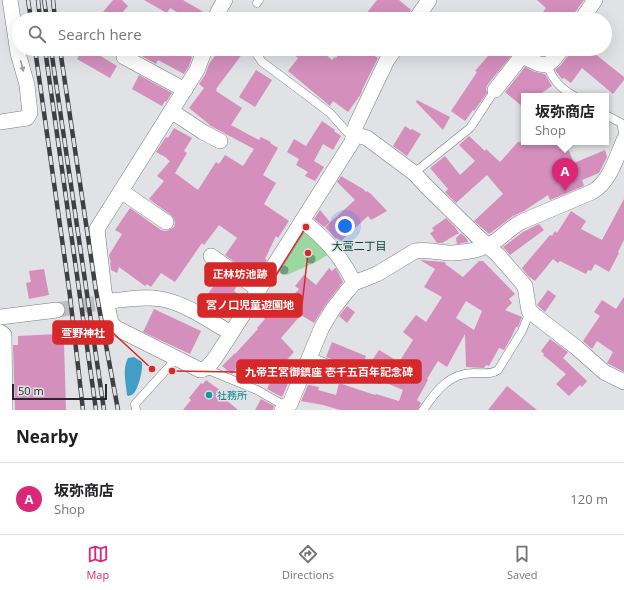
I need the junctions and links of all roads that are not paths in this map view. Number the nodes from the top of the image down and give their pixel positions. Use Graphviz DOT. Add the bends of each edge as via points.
graph roads {
  1 [pos="10,0"];
  2 [pos="225,0"];
  3 [pos="429,0"];
  4 [pos="594,0"];
  5 [pos="218,12"];
  6 [pos="421,12"];
  7 [pos="586,12"];
  8 [pos="12,13"];
  9 [pos="19,56"];
  10 [pos="202,56"];
  11 [pos="258,56"];
  12 [pos="390,56"];
  13 [pos="517,56"];
  14 [pos="526,56"];
  15 [pos="557,56"];
  16 [pos="124,57"];
  17 [pos="547,65"];
  18 [pos="185,90"];
  19 [pos="495,90"];
  20 [pos="570,93"];
  21 [pos="171,111"];
  22 [pos="609,117"];
  23 [pos="0,122"];
  24 [pos="354,134"];
  25 [pos="624,138"];
  26 [pos="220,142"];
  27 [pos="414,173"];
  28 [pos="121,190"];
  29 [pos="302,221"];
  30 [pos="166,222"];
  31 [pos="488,246"];
  32 [pos="211,256"];
  33 [pos="354,283"];
  34 [pos="258,289"];
  35 [pos="111,301"];
  36 [pos="57,310"];
  37 [pos="529,311"];
  38 [pos="0,317"];
  39 [pos="0,332"];
  40 [pos="231,333"];
  41 [pos="310,357"];
  42 [pos="177,358"];
  43 [pos="206,369"];
  44 [pos="380,379"];
  45 [pos="624,382"];
  46 [pos="290,408"];
  47 [pos="5,410"];
  48 [pos="136,410"];
  49 [pos="423,410"];
  1 -- 8 [label="street, one-way"];
  2 -- 5 [label="street"];
  3 -- 6 [label="street"];
  4 -- 7 [label="street"];
  9 -- 23 [label="street, one-way" via="27,85 30,113 27,118"];
  10 -- 18 [label="street"];
  11 -- 24 [label="lane" via="262,62 330,113 347,132"];
  12 -- 24 [label="street"];
  13 -- 19 [label="street"];
  14 -- 17 [label="street" via="539,64"];
  15 -- 17 [label="street"];
  16 -- 18 [label="street"];
  17 -- 20 [label="lane" via="559,86"];
  18 -- 21 [label="street"];
  19 -- 27 [label="lane" via="470,128"];
  21 -- 26 [label="street"];
  21 -- 28 [label="street"];
  22 -- 25 [label="lane" via="621,123"];
  24 -- 27 [label="street" via="366,138"];
  24 -- 29 [label="street" via="352,142"];
  25 -- 31 [label="street" via="608,176 598,188 521,222"];
  27 -- 31 [label="street"];
  28 -- 30 [label="street"];
  28 -- 42 [label="street" via="98,229 104,291 111,323 116,328"];
  29 -- 33 [label="street" via="333,248"];
  29 -- 34 [label="street"];
  31 -- 33 [label="street" via="446,253 415,251 377,274"];
  31 -- 37 [label="street" via="525,286"];
  32 -- 34 [label="street"];
  33 -- 41 [label="street" via="327,318"];
  34 -- 40 [label="street"];
  35 -- 40 [label="street" via="149,298 171,301"];
  36 -- 38 [label="street"];
  37 -- 45 [label="street" via="604,372"];
  37 -- 49 [label="lane" via="522,331 498,370 492,373 465,374 450,380 438,390"];
  39 -- 47 [label="street" via="4,336"];
  40 -- 43 [label="street"];
  41 -- 44 [label="lane" via="362,376"];
  41 -- 46 [label="street"];
  42 -- 43 [label="street" via="200,370"];
  42 -- 48 [label="lane" via="135,404"];
  43 -- 46 [label="lane" via="257,390"];
}
